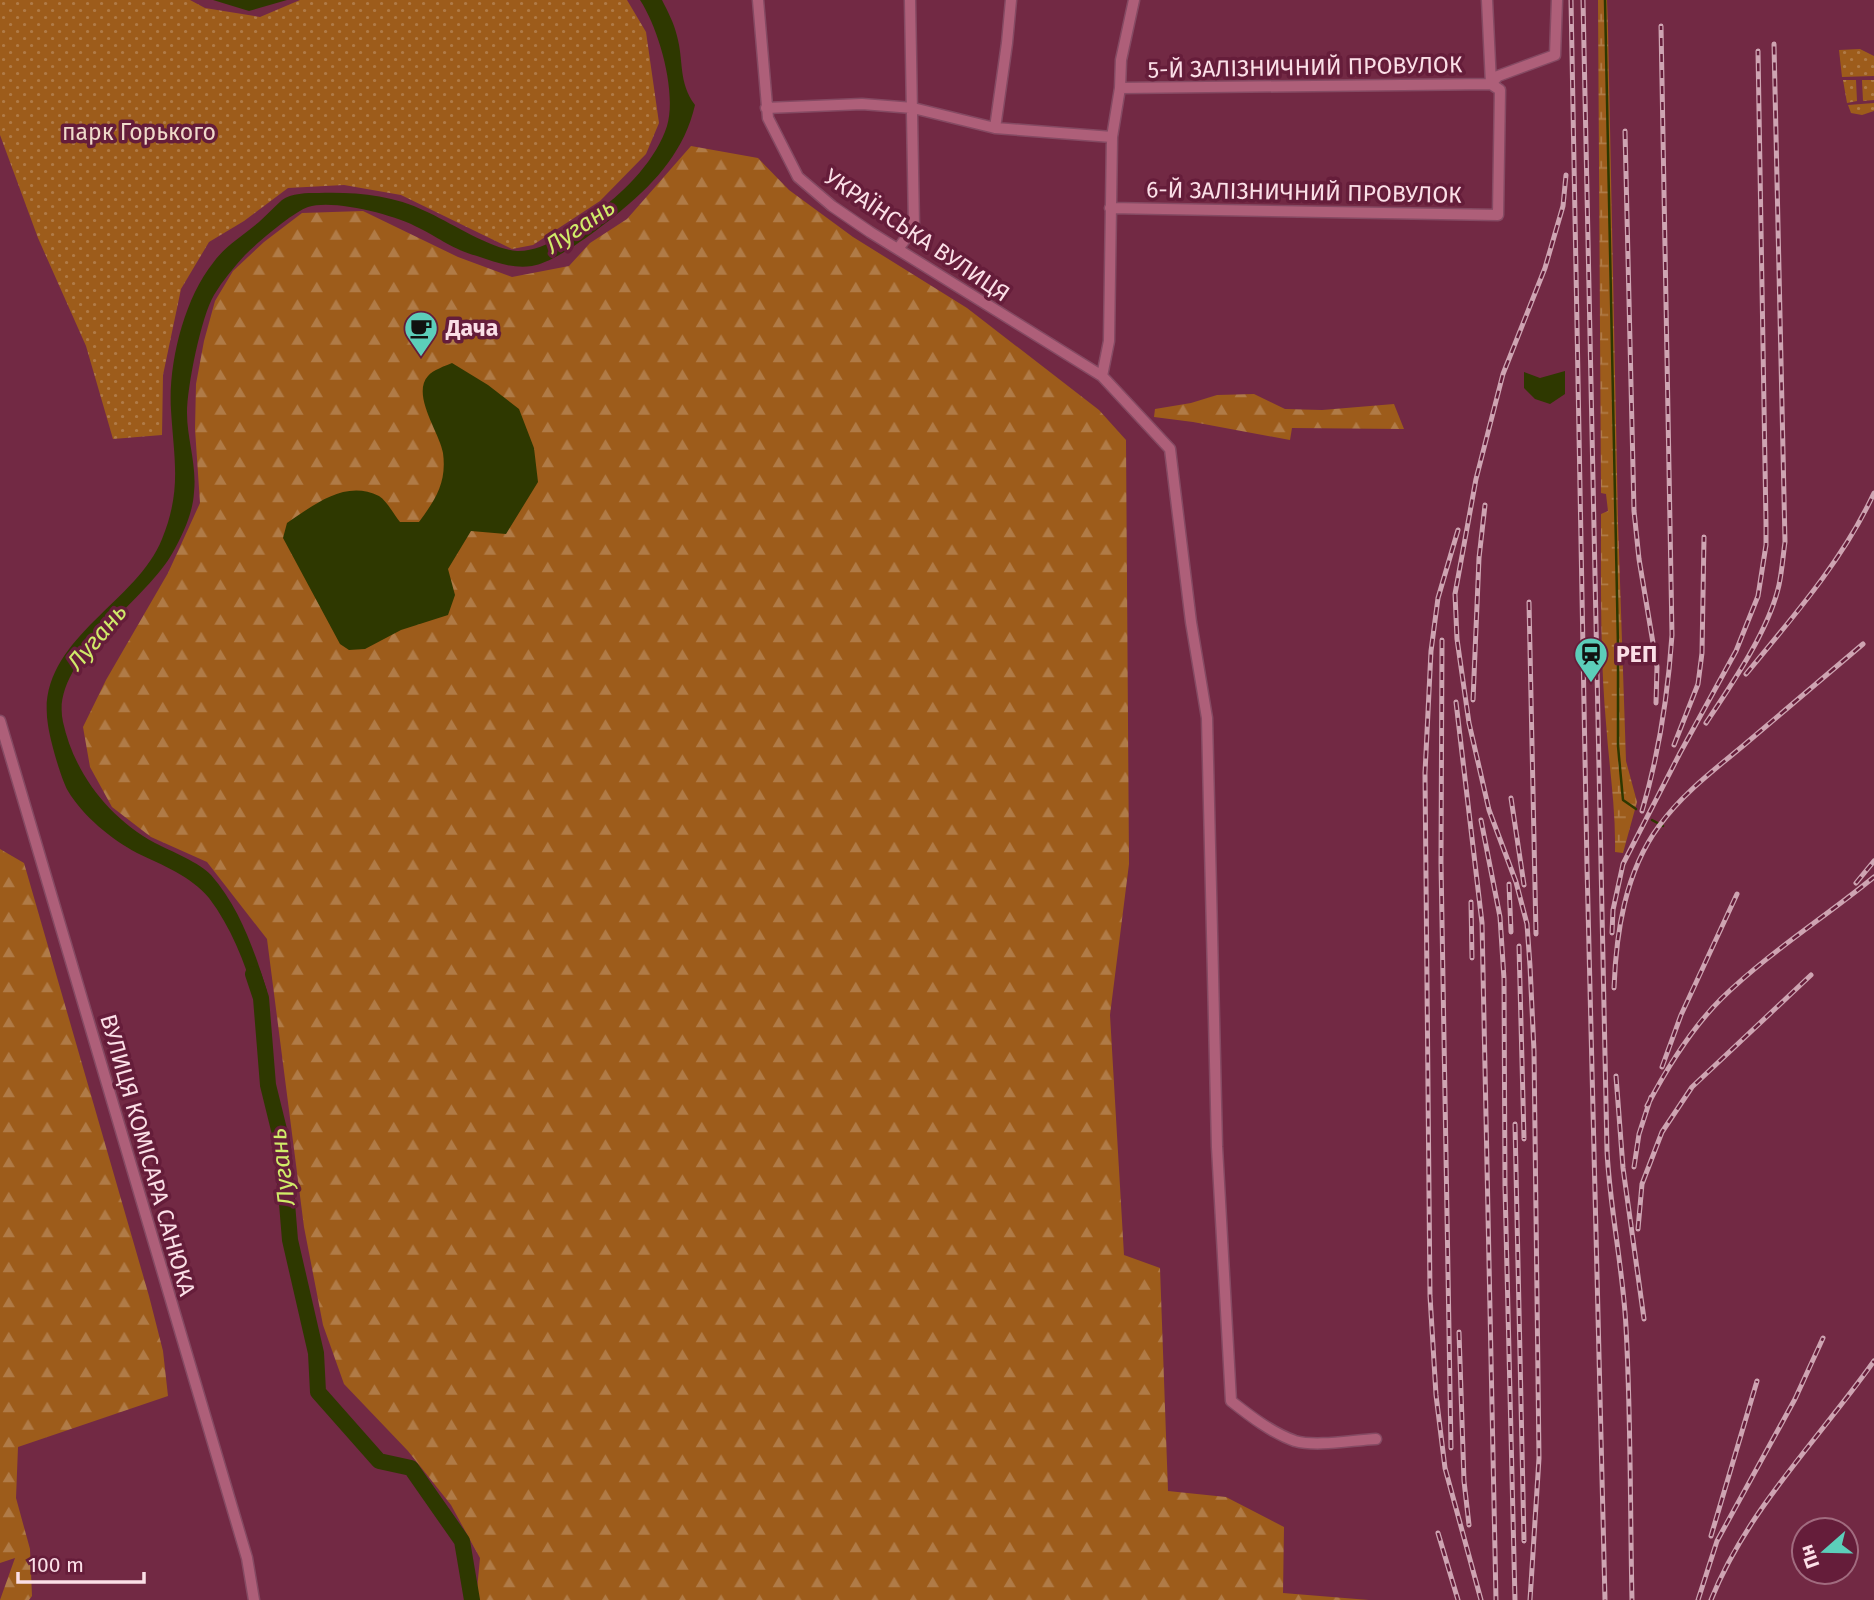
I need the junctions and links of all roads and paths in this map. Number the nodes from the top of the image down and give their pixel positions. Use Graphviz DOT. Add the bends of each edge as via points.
graph roads {
  1 [pos="758,0"];
  2 [pos="910,0"];
  3 [pos="1011,0"];
  4 [pos="1134,0"];
  5 [pos="1486,0"];
  6 [pos="1557,0"];
  7 [pos="1491,84"];
  8 [pos="1120,88"];
  9 [pos="766,108"];
  10 [pos="913,108"];
  11 [pos="995,128"];
  12 [pos="1112,137"];
  13 [pos="1110,208"];
  14 [pos="898,249"];
  15 [pos="1102,376"];
  16 [pos="0,721"];
  17 [pos="13,767"];
  18 [pos="0,770"];
  19 [pos="1376,1439"];
  20 [pos="254,1600"];
  1 -- 9 [label="street, УКРАЇНСЬКА ВУЛИЦЯ"];
  2 -- 10 [label="street"];
  3 -- 11 [label="street"];
  4 -- 8 [label="street"];
  5 -- 7 [label="street"];
  6 -- 7 [label="street" via="1555,54 1498,76"];
  7 -- 8 [label="street, 5-Й ЗАЛІЗНИЧНИЙ ПРОВУЛОК"];
  7 -- 13 [label="street, 6-Й ЗАЛІЗНИЧНИЙ ПРОВУЛОК" via="1500,90 1498,215"];
  8 -- 12 [label="street"];
  9 -- 10 [label="street" via="862,104"];
  9 -- 14 [label="street, УКРАЇНСЬКА ВУЛИЦЯ" via="798,177"];
  10 -- 11 [label="street"];
  10 -- 14 [label="street" via="914,228"];
  11 -- 12 [label="street"];
  12 -- 13 [label="street"];
  13 -- 15 [label="street" via="1109,341"];
  14 -- 15 [label="street, УКРАЇНСЬКА ВУЛИЦЯ"];
  15 -- 19 [label="street, УКРАЇНСЬКА ВУЛИЦЯ" via="1170,449 1207,718 1217,1147 1231,1401 1296,1441"];
  16 -- 17 [label="street, ВУЛИЦЯ КОМІСАРА САНЮКА"];
  17 -- 18 [label="street"];
  17 -- 20 [label="street, ВУЛИЦЯ КОМІСАРА САНЮКА" via="247,1558"];
}
